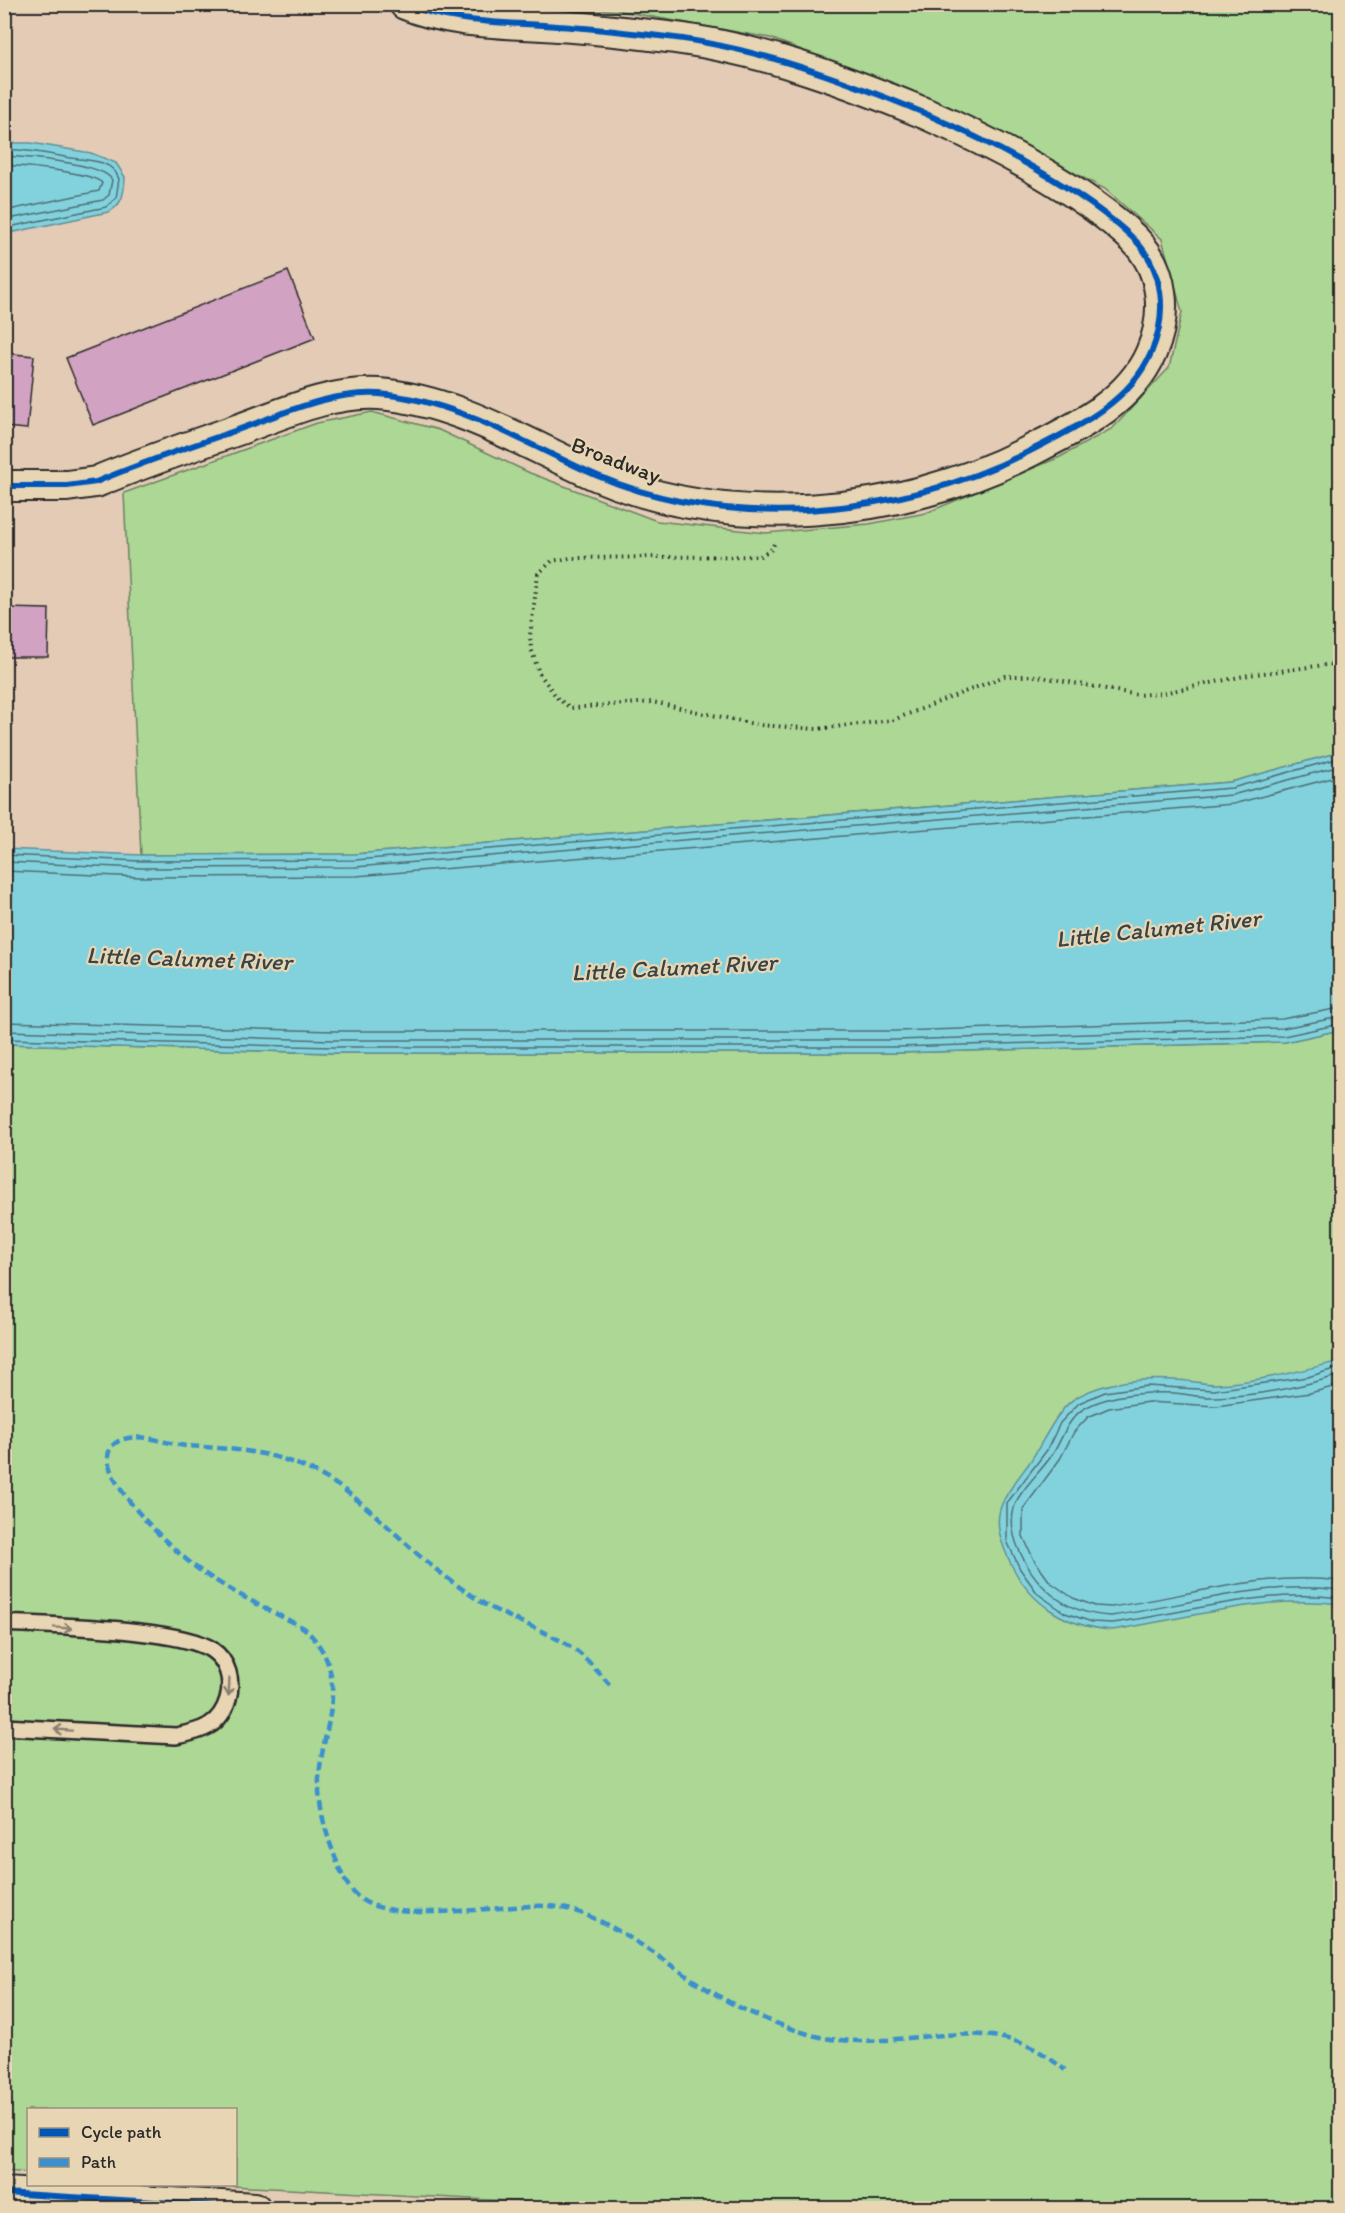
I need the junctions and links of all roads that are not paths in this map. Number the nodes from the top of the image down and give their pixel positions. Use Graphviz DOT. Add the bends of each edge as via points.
graph roads {
  1 [pos="405,4"];
  2 [pos="4,486"];
  3 [pos="4,1623"];
  4 [pos="4,1727"];
  5 [pos="4,2193"];
  6 [pos="255,2208"];
  1 -- 2 [label="street, Broadway" via="444,17 667,36 749,53 838,80 926,114 1008,154 1111,218 1144,250 1160,282 1161,313 1155,344 1142,373 1115,400 1076,428 1001,466 917,493 836,507 778,510 712,506 659,497 604,478 462,413 411,398 372,394 341,396 298,408 96,482"];
  3 -- 4 [label="lane, one-way" via="138,1633 199,1642 224,1662 230,1684 224,1710 216,1722 192,1733 148,1736"];
  5 -- 6 [label="street"];
}
